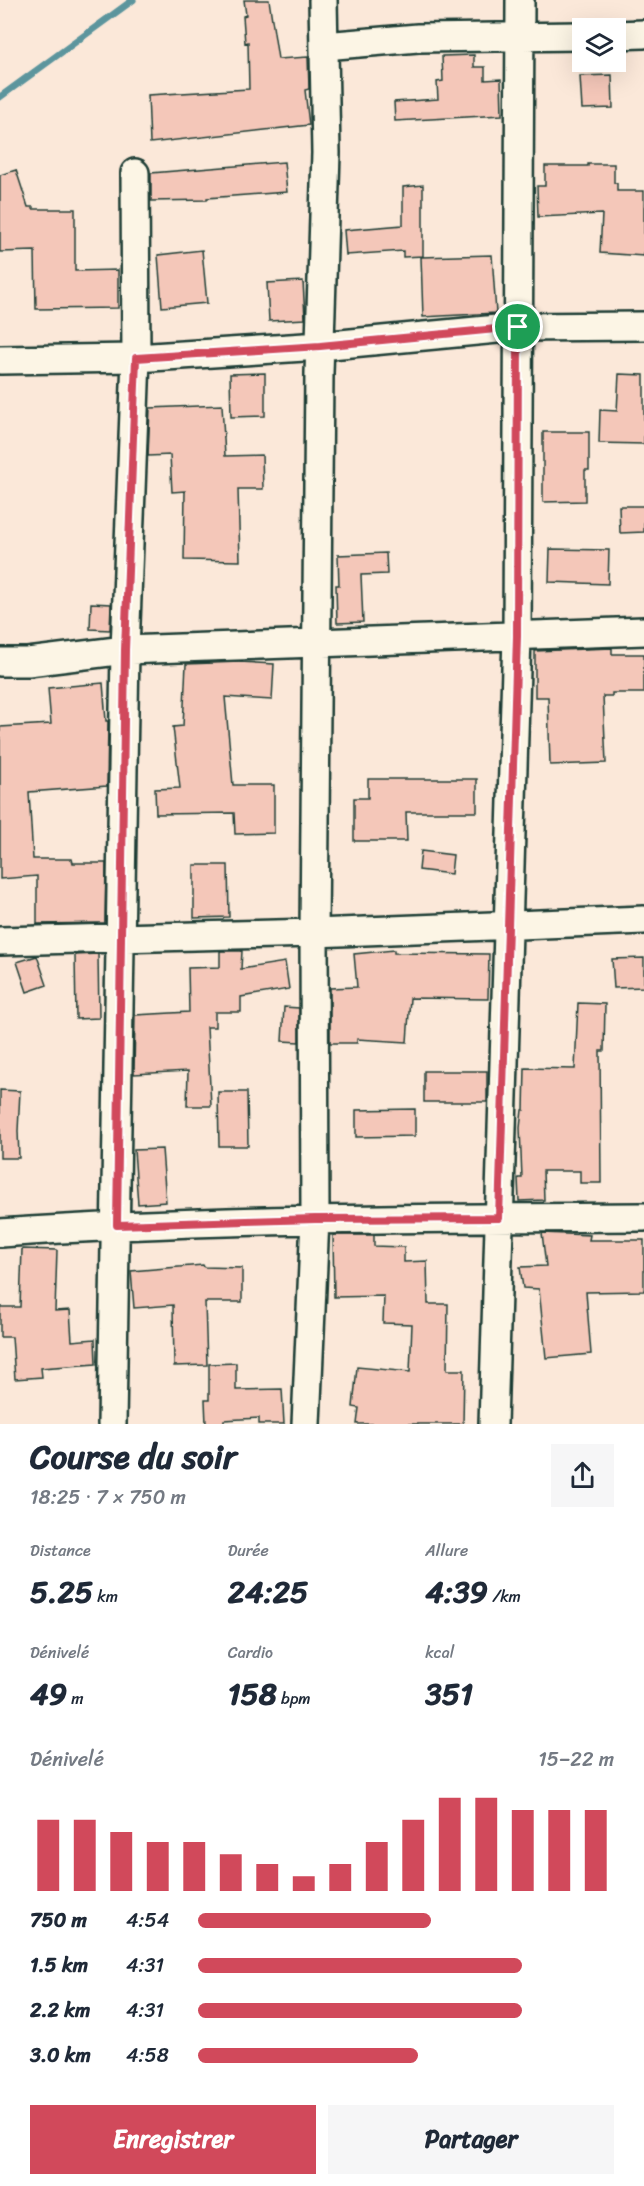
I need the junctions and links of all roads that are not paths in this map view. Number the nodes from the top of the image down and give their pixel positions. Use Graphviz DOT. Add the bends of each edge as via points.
graph roads {
  1 [pos="323,0"];
  2 [pos="520,0"];
  3 [pos="644,34"];
  4 [pos="626,35"];
  5 [pos="572,36"];
  6 [pos="521,38"];
  7 [pos="324,46"];
  8 [pos="135,173"];
  9 [pos="644,326"];
  10 [pos="518,327"];
  11 [pos="320,346"];
  12 [pos="136,358"];
  13 [pos="0,360"];
  14 [pos="644,631"];
  15 [pos="517,636"];
  16 [pos="316,643"];
  17 [pos="125,650"];
  18 [pos="0,662"];
  19 [pos="644,920"];
  20 [pos="508,924"];
  21 [pos="314,933"];
  22 [pos="121,938"];
  23 [pos="0,941"];
  24 [pos="644,1217"];
  25 [pos="499,1218"];
  26 [pos="315,1219"];
  27 [pos="117,1225"];
  28 [pos="0,1233"];
  29 [pos="112,1424"];
  30 [pos="306,1424"];
  31 [pos="493,1424"];
  1 -- 7 [label="street"];
  2 -- 6 [label="street"];
  3 -- 4 [label="street"];
  5 -- 6 [label="street"];
  6 -- 7 [label="street" via="417,38"];
  6 -- 10 [label="street"];
  7 -- 11 [label="street" via="326,153"];
  8 -- 12 [label="street"];
  9 -- 10 [label="street"];
  10 -- 11 [label="street"];
  10 -- 15 [label="street"];
  11 -- 12 [label="street"];
  11 -- 16 [label="street"];
  12 -- 13 [label="street"];
  12 -- 17 [label="street"];
  14 -- 15 [label="street"];
  15 -- 16 [label="street"];
  15 -- 20 [label="street"];
  16 -- 17 [label="street"];
  16 -- 21 [label="street"];
  17 -- 18 [label="street"];
  17 -- 22 [label="street"];
  19 -- 20 [label="street"];
  20 -- 21 [label="street"];
  20 -- 25 [label="street"];
  21 -- 22 [label="street"];
  21 -- 26 [label="street"];
  22 -- 23 [label="street"];
  22 -- 27 [label="street"];
  24 -- 25 [label="street"];
  25 -- 26 [label="street"];
  25 -- 31 [label="street"];
  26 -- 27 [label="street"];
  26 -- 30 [label="street"];
  27 -- 28 [label="street"];
  27 -- 29 [label="street"];
}
